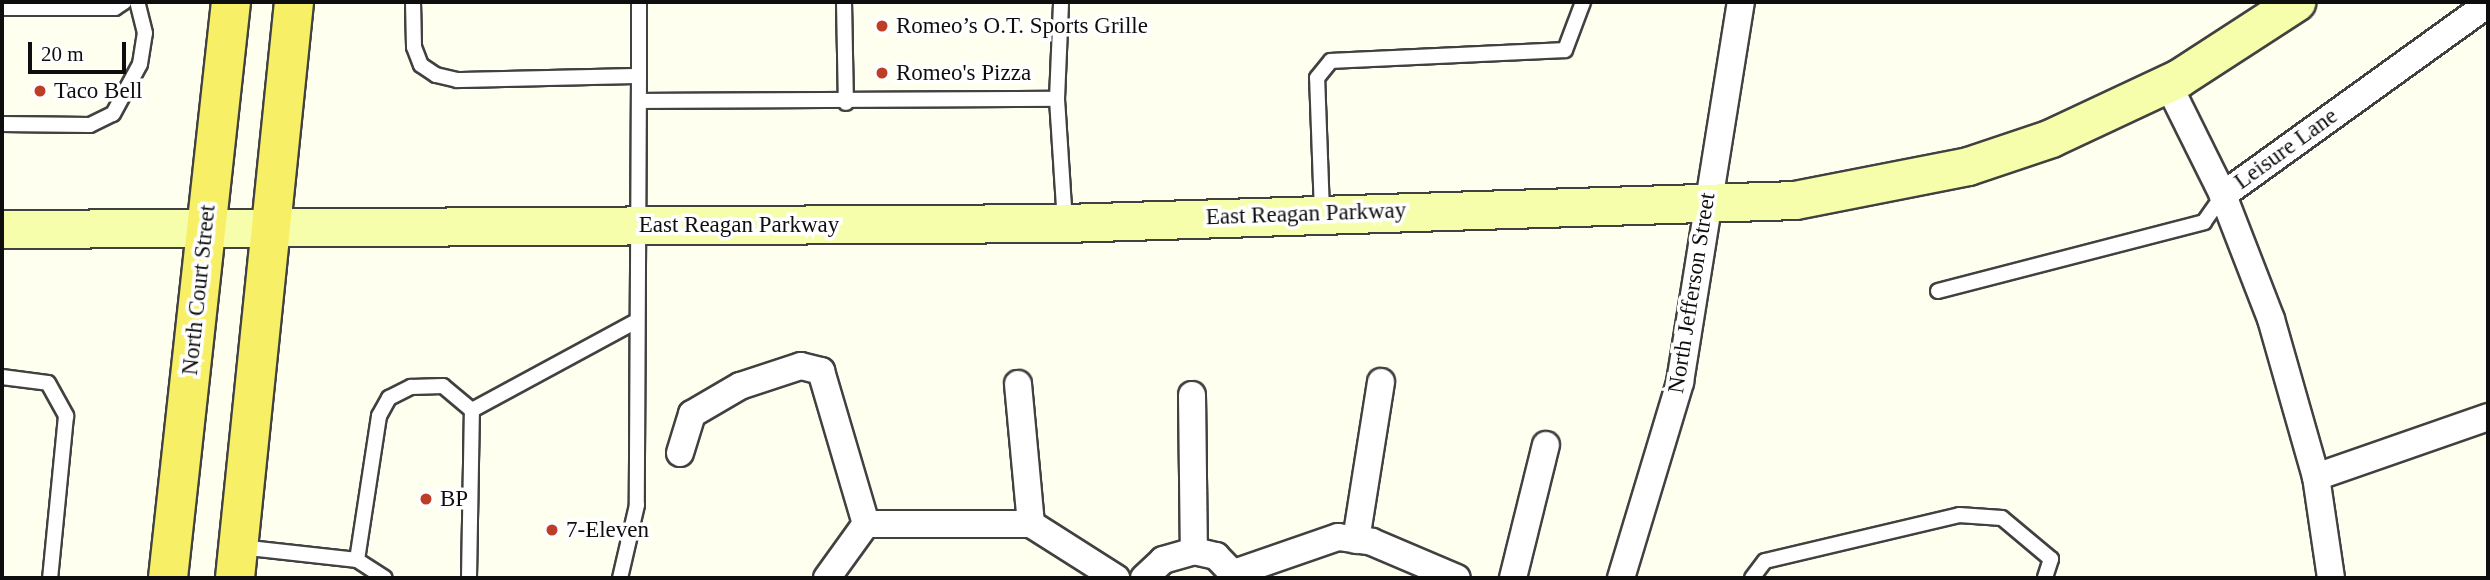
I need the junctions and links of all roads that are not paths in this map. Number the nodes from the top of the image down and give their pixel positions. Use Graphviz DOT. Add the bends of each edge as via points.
graph roads {
  1 [pos="124,2"];
  2 [pos="137,2"];
  3 [pos="231,2"];
  4 [pos="294,2"];
  5 [pos="413,2"];
  6 [pos="639,2"];
  7 [pos="844,2"];
  8 [pos="1061,2"];
  9 [pos="1583,2"];
  10 [pos="1741,2"];
  11 [pos="2295,2"];
  12 [pos="2488,4"];
  13 [pos="2,8"];
  14 [pos="639,76"];
  15 [pos="2168,84"];
  16 [pos="1057,99"];
  17 [pos="639,100"];
  18 [pos="846,103"];
  19 [pos="2,124"];
  20 [pos="2223,195"];
  21 [pos="1707,205"];
  22 [pos="1322,212"];
  23 [pos="1065,223"];
  24 [pos="639,226"];
  25 [pos="206,228"];
  26 [pos="2,229"];
  27 [pos="271,229"];
  28 [pos="1938,291"];
  29 [pos="635,322"];
  30 [pos="2,377"];
  31 [pos="1381,382"];
  32 [pos="1018,384"];
  33 [pos="1192,395"];
  34 [pos="472,410"];
  35 [pos="2488,417"];
  36 [pos="1546,445"];
  37 [pos="680,453"];
  38 [pos="2316,477"];
  39 [pos="866,524"];
  40 [pos="1031,524"];
  41 [pos="1356,540"];
  42 [pos="1194,551"];
  43 [pos="357,560"];
  44 [pos="237,563"];
  45 [pos="1235,576"];
  46 [pos="1625,576"];
  47 [pos="50,578"];
  48 [pos="168,578"];
  49 [pos="385,578"];
  50 [pos="469,578"];
  51 [pos="620,578"];
  52 [pos="827,578"];
  53 [pos="1116,578"];
  54 [pos="1143,578"];
  55 [pos="1457,578"];
  56 [pos="1513,578"];
  57 [pos="1752,578"];
  58 [pos="2045,578"];
  59 [pos="2331,578"];
  1 -- 13 [label="lane" via="115,8"];
  2 -- 19 [label="lane" via="145,33 140,64 113,114 90,125"];
  3 -- 25 [label="main road, North Court Street"];
  4 -- 27 [label="main road"];
  5 -- 14 [label="lane" via="414,47 421,65 436,75 457,80"];
  6 -- 14 [label="lane"];
  7 -- 18 [label="lane"];
  8 -- 16 [label="lane"];
  9 -- 22 [label="lane" via="1565,50 1331,61 1317,78"];
  10 -- 21 [label="street, North Jefferson Street"];
  11 -- 15 [label="street, East Reagan Parkway"];
  12 -- 20 [label="street, Leisure Lane"];
  14 -- 17 [label="lane"];
  15 -- 20 [label="street"];
  15 -- 21 [label="street, East Reagan Parkway" via="2051,138 1968,166 1845,193"];
  16 -- 18 [label="lane"];
  16 -- 23 [label="lane"];
  17 -- 18 [label="lane"];
  17 -- 24 [label="lane"];
  20 -- 28 [label="lane" via="2204,222"];
  20 -- 38 [label="street, Leisure Lane" via="2270,319"];
  21 -- 22 [label="street, East Reagan Parkway"];
  21 -- 46 [label="street, North Jefferson Street" via="1680,382"];
  22 -- 23 [label="street, East Reagan Parkway"];
  23 -- 24 [label="street, East Reagan Parkway"];
  24 -- 27 [label="street, East Reagan Parkway"];
  24 -- 29 [label="lane"];
  25 -- 26 [label="street, East Reagan Parkway"];
  25 -- 27 [label="street, East Reagan Parkway"];
  25 -- 48 [label="main road, North Court Street"];
  27 -- 44 [label="main road"];
  29 -- 34 [label="lane"];
  29 -- 51 [label="lane" via="637,505"];
  30 -- 47 [label="lane" via="48,383 66,416"];
  31 -- 41 [label="street"];
  32 -- 40 [label="street"];
  33 -- 42 [label="street"];
  34 -- 43 [label="lane" via="443,386 411,387 389,398 379,416"];
  34 -- 50 [label="lane"];
  35 -- 38 [label="street"];
  36 -- 56 [label="street"];
  37 -- 39 [label="street" via="692,414 740,386 801,366 821,371"];
  38 -- 59 [label="street, Leisure Lane"];
  39 -- 40 [label="street"];
  39 -- 52 [label="street"];
  40 -- 53 [label="street"];
  41 -- 45 [label="street" via="1338,537"];
  41 -- 55 [label="street"];
  42 -- 45 [label="street" via="1216,556"];
  42 -- 54 [label="street" via="1163,560"];
  43 -- 44 [label="lane"];
  43 -- 49 [label="lane"];
  57 -- 58 [label="lane" via="1765,561 1959,515 2002,518 2051,559"];
}
